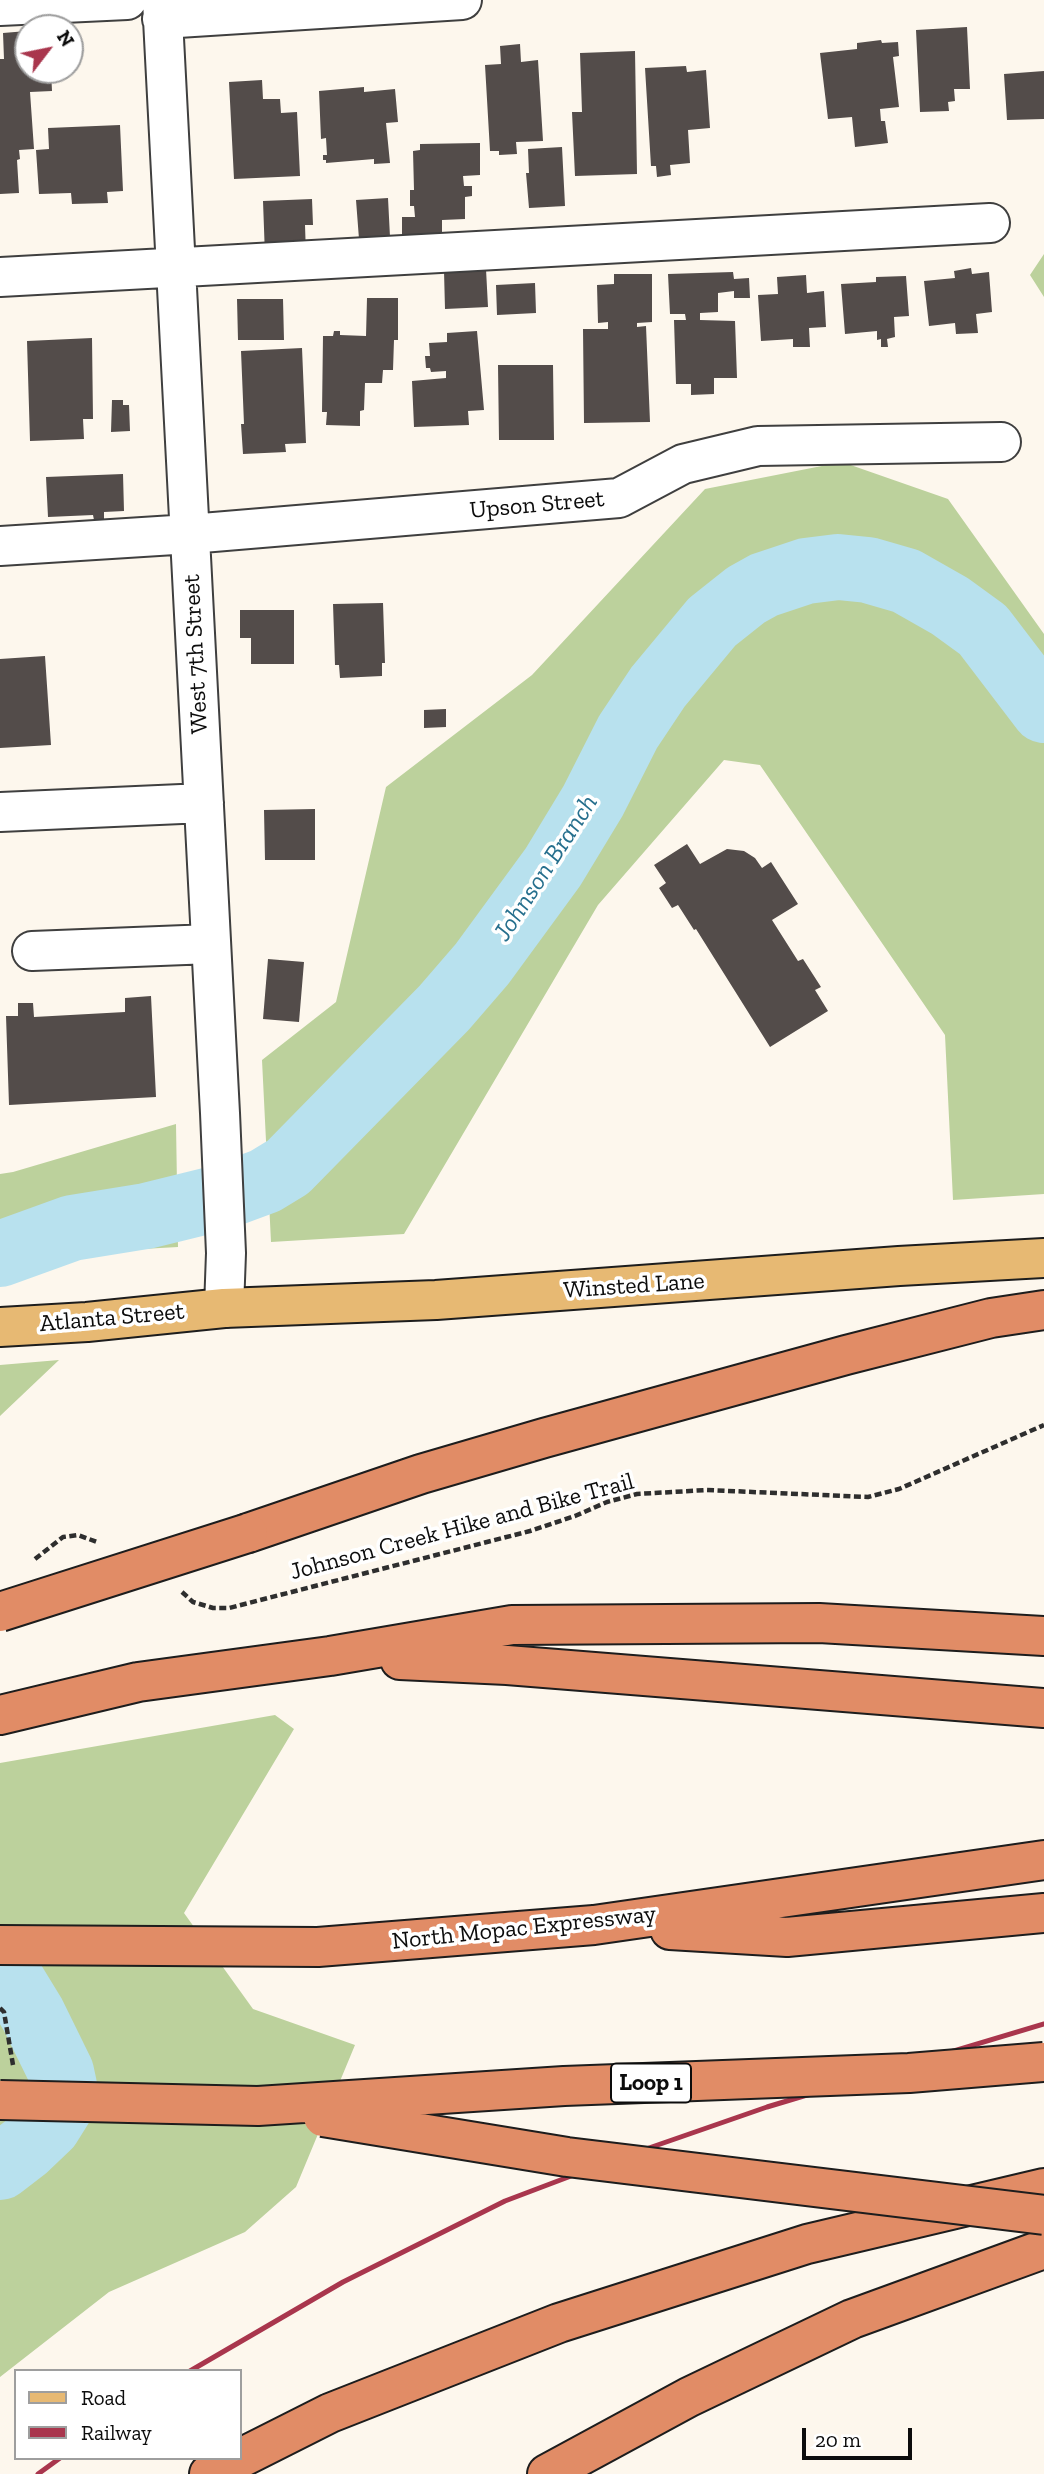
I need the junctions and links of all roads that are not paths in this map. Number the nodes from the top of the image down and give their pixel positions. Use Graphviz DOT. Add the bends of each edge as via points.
graph roads {
  1 [pos="127,0"];
  2 [pos="462,0"];
  3 [pos="0,6"];
  4 [pos="162,10"];
  5 [pos="990,223"];
  6 [pos="176,266"];
  7 [pos="0,277"];
  8 [pos="1001,442"];
  9 [pos="190,534"];
  10 [pos="0,545"];
  11 [pos="204,803"];
  12 [pos="0,812"];
  13 [pos="212,944"];
  14 [pos="32,951"];
  15 [pos="1044,1258"];
  16 [pos="224,1308"];
  17 [pos="1044,1310"];
  18 [pos="0,1327"];
  19 [pos="0,1612"];
  20 [pos="1044,1636"];
  21 [pos="330,1656"];
  22 [pos="1044,1708"];
  23 [pos="0,1715"];
  24 [pos="1044,1860"];
  25 [pos="1044,1913"];
  26 [pos="594,1925"];
  27 [pos="0,1945"];
  28 [pos="1044,2062"];
  29 [pos="0,2100"];
  30 [pos="258,2106"];
  31 [pos="1044,2188"];
  32 [pos="1044,2215"];
  33 [pos="1044,2249"];
  34 [pos="242,2457"];
  35 [pos="237,2460"];
  36 [pos="209,2474"];
  37 [pos="547,2474"];
  1 -- 3 [label="street"];
  2 -- 4 [label="street"];
  4 -- 6 [label="street, West 7th Street"];
  5 -- 6 [label="street"];
  6 -- 7 [label="street"];
  6 -- 9 [label="street, West 7th Street"];
  8 -- 9 [label="street, Upson Street" via="758,446 683,464 619,498"];
  9 -- 10 [label="street, Upson Street"];
  9 -- 11 [label="street, West 7th Street"];
  11 -- 12 [label="street"];
  11 -- 13 [label="street, West 7th Street"];
  13 -- 14 [label="street"];
  13 -- 16 [label="street, West 7th Street" via="226,1254"];
  15 -- 16 [label="main road, Winsted Lane" via="436,1300"];
  16 -- 18 [label="main road, Atlanta Street"];
  17 -- 19 [label="highway, bridge" via="991,1318 846,1355 544,1438"];
  20 -- 21 [label="highway" via="819,1623 512,1625"];
  21 -- 22 [label="highway" via="507,1665"];
  21 -- 23 [label="highway" via="138,1682"];
  24 -- 26 [label="highway, North Mopac Expressway"];
  25 -- 26 [label="highway" via="787,1937"];
  26 -- 27 [label="highway, North Mopac Expressway" via="318,1947"];
  28 -- 30 [label="highway, Loop 1, bridge"];
  29 -- 30 [label="highway, Loop 1, bridge"];
  30 -- 32 [label="highway, bridge" via="567,2157"];
  31 -- 34 [label="highway" via="807,2244 559,2323 330,2413"];
  33 -- 37 [label="highway" via="852,2319 690,2397"];
  35 -- 36 [label="highway"];
}
